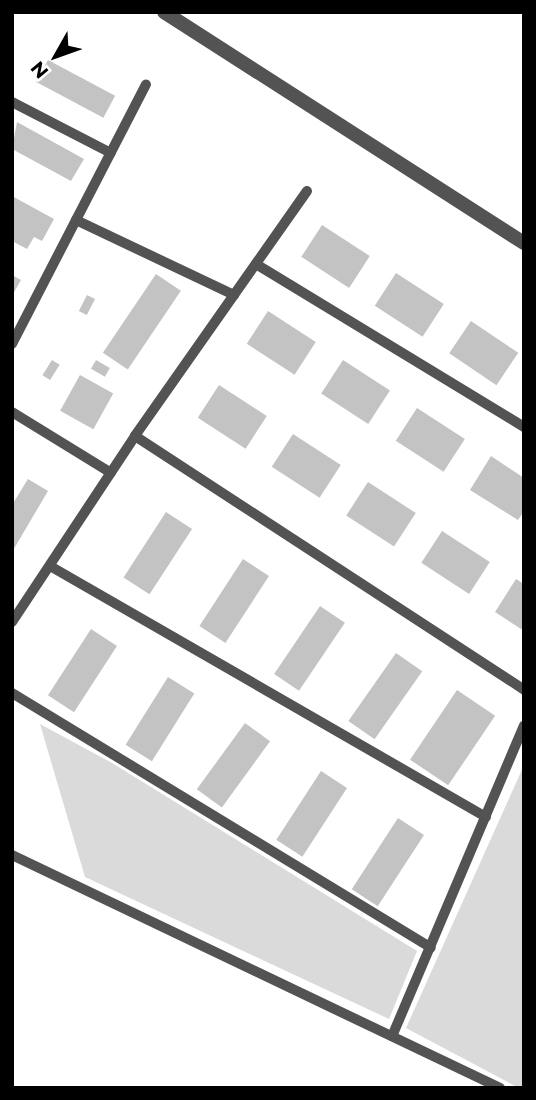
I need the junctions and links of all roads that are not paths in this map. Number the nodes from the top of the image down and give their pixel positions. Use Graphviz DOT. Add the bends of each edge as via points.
graph roads {
  1 [pos="164,12"];
  2 [pos="146,84"];
  3 [pos="12,102"];
  4 [pos="111,153"];
  5 [pos="307,191"];
  6 [pos="76,220"];
  7 [pos="524,243"];
  8 [pos="256,264"];
  9 [pos="234,295"];
  10 [pos="12,344"];
  11 [pos="12,412"];
  12 [pos="524,427"];
  13 [pos="135,436"];
  14 [pos="111,473"];
  15 [pos="50,566"];
  16 [pos="12,622"];
  17 [pos="524,690"];
  18 [pos="12,693"];
  19 [pos="524,726"];
  20 [pos="486,817"];
  21 [pos="12,855"];
  22 [pos="431,948"];
  23 [pos="393,1034"];
  24 [pos="500,1088"];
  1 -- 7 [label="street"];
  2 -- 4 [label="lane"];
  3 -- 4 [label="lane"];
  4 -- 6 [label="lane"];
  5 -- 8 [label="lane"];
  6 -- 9 [label="lane"];
  6 -- 10 [label="lane"];
  8 -- 9 [label="lane"];
  8 -- 12 [label="lane"];
  9 -- 13 [label="lane"];
  11 -- 14 [label="lane"];
  13 -- 14 [label="lane"];
  13 -- 17 [label="lane"];
  14 -- 15 [label="lane"];
  15 -- 16 [label="lane"];
  15 -- 20 [label="lane"];
  18 -- 22 [label="lane"];
  19 -- 20 [label="lane"];
  20 -- 22 [label="lane"];
  21 -- 23 [label="lane"];
  22 -- 23 [label="lane"];
  23 -- 24 [label="lane"];
}
